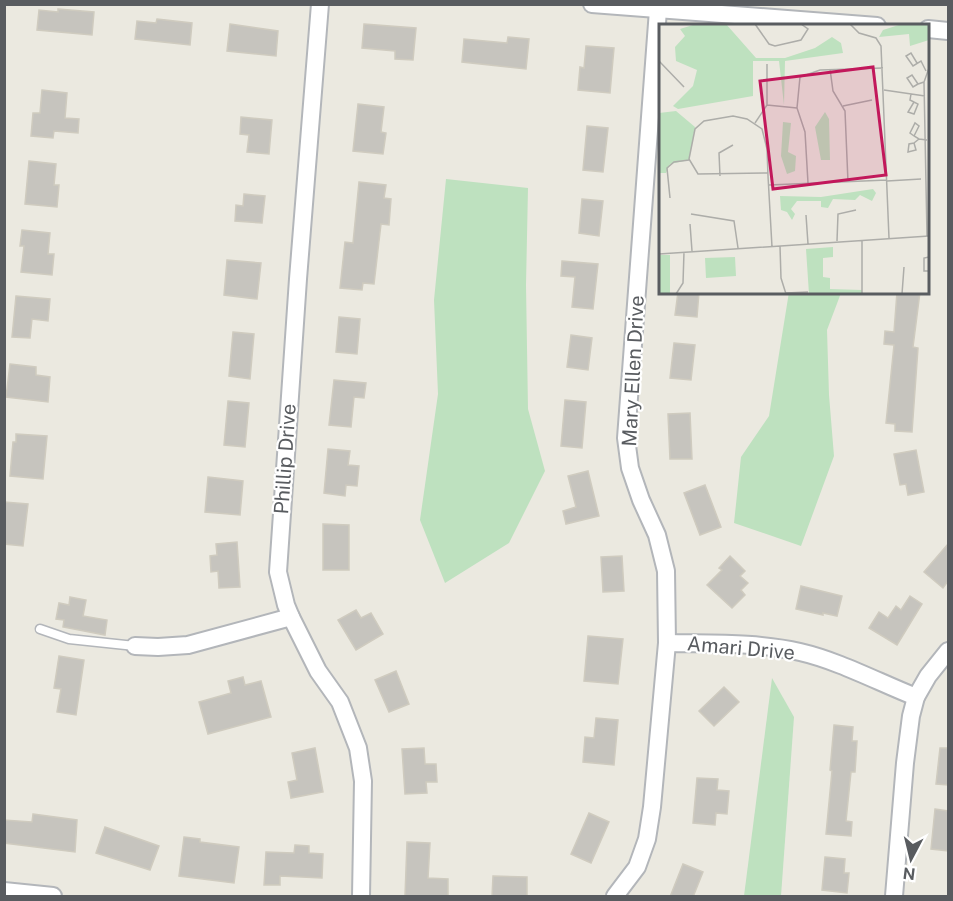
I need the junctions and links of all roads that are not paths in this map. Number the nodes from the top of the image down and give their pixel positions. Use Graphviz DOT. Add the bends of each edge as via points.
graph roads {
  1 [pos="320,4"];
  2 [pos="592,4"];
  3 [pos="658,10"];
  4 [pos="850,24"];
  5 [pos="929,29"];
  6 [pos="948,31"];
  7 [pos="291,617"];
  8 [pos="40,629"];
  9 [pos="667,643"];
  10 [pos="135,646"];
  11 [pos="948,651"];
  12 [pos="916,697"];
  13 [pos="4,891"];
  14 [pos="53,897"];
  15 [pos="361,897"];
  16 [pos="615,897"];
  17 [pos="894,897"];
  1 -- 7 [label="street, Phillip Drive" via="278,554 278,572"];
  2 -- 3 [label="street"];
  3 -- 4 [label="street"];
  3 -- 9 [label="street, Mary Ellen Drive" via="626,438 630,468 657,536 666,571"];
  5 -- 6 [label="street"];
  7 -- 10 [label="street" via="188,645"];
  7 -- 15 [label="street, Phillip Drive" via="318,671 340,702 358,748 363,781"];
  8 -- 10 [label="lane" via="69,639"];
  9 -- 12 [label="street, Amari Drive" via="748,645 798,652"];
  9 -- 16 [label="street, Mary Ellen Drive" via="647,839 637,867"];
  11 -- 12 [label="street"];
  12 -- 17 [label="street" via="905,763"];
  13 -- 14 [label="street"];
}
